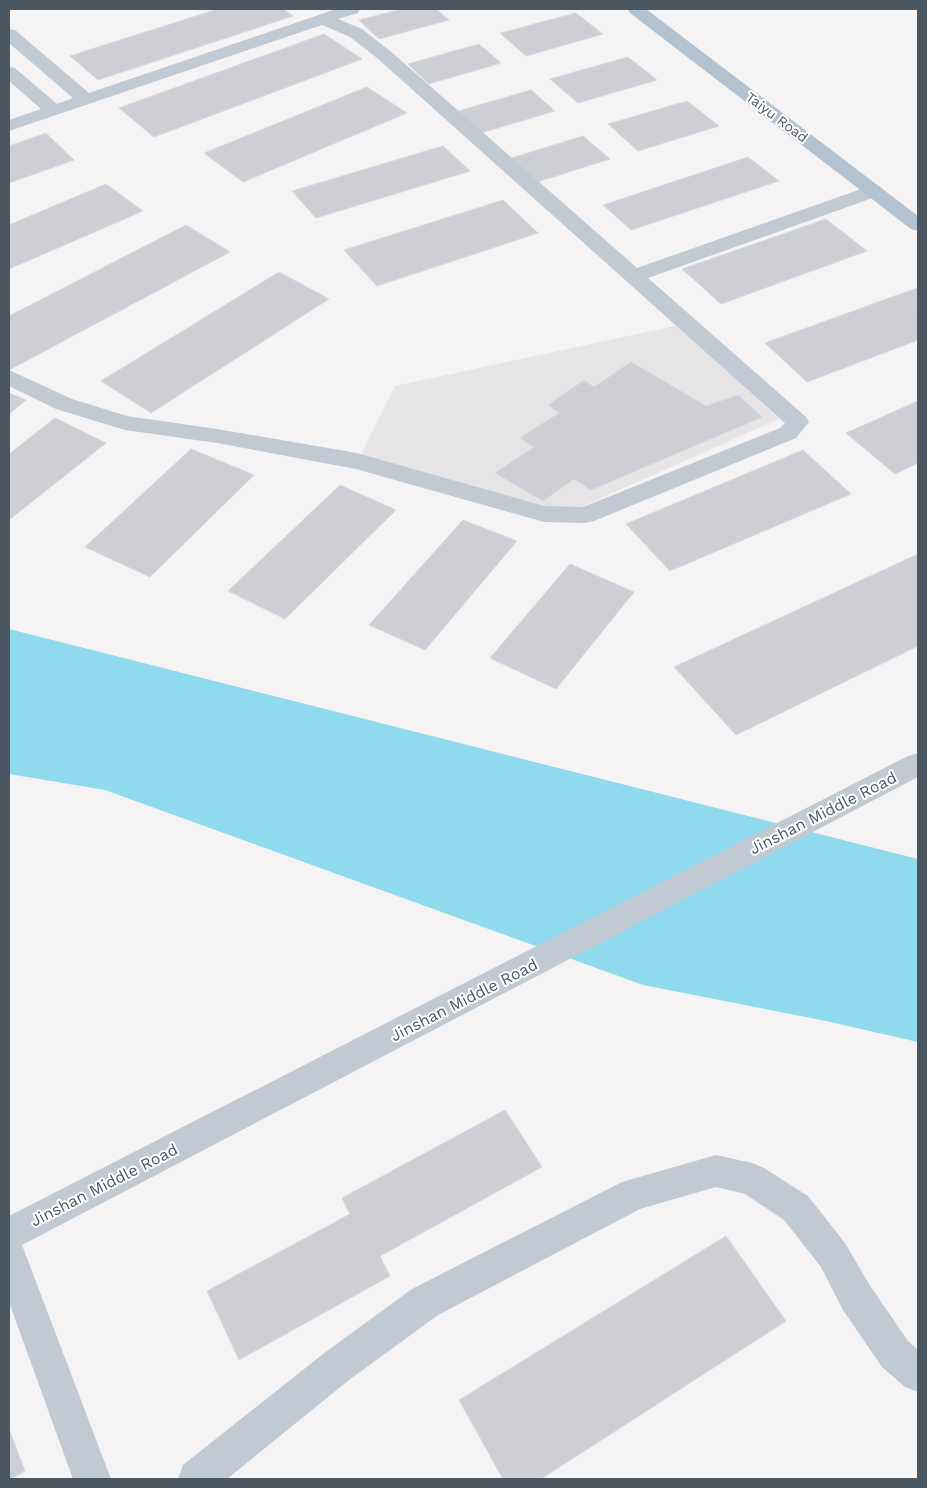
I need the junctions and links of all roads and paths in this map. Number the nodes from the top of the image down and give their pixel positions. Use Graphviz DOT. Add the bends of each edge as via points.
graph roads {
  1 [pos="352,9"];
  2 [pos="636,9"];
  3 [pos="651,9"];
  4 [pos="323,19"];
  5 [pos="9,34"];
  6 [pos="9,72"];
  7 [pos="86,100"];
  8 [pos="54,110"];
  9 [pos="9,126"];
  10 [pos="874,191"];
  11 [pos="918,209"];
  12 [pos="918,225"];
  13 [pos="633,276"];
  14 [pos="9,377"];
  15 [pos="918,764"];
  16 [pos="9,1234"];
  17 [pos="9,1255"];
  18 [pos="918,1374"];
  19 [pos="92,1479"];
  20 [pos="197,1479"];
  1 -- 4 [label="street"];
  2 -- 10 [label="main road, Taiyu Road"];
  3 -- 11 [label="main road, Taiyu Road"];
  4 -- 7 [label="street"];
  4 -- 13 [label="street" via="356,34 383,54"];
  5 -- 7 [label="street"];
  6 -- 8 [label="street"];
  7 -- 8 [label="street"];
  8 -- 9 [label="street"];
  10 -- 12 [label="main road, Taiyu Road"];
  10 -- 13 [label="street"];
  13 -- 14 [label="street" via="798,422 788,433 585,515 544,514 357,461 125,423 64,404"];
  15 -- 16 [label="street, Jinshan Middle Road"];
  17 -- 19 [label="street"];
  18 -- 20 [label="street" via="895,1354 856,1297 834,1255 796,1208 752,1179 716,1171 634,1194 425,1302 336,1367"];
}
